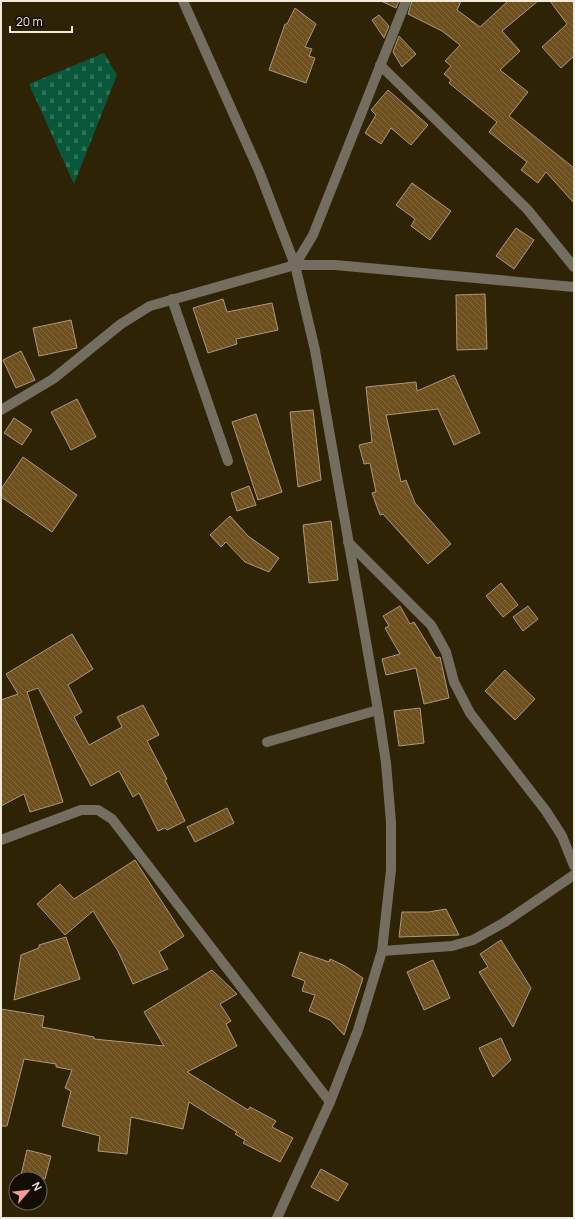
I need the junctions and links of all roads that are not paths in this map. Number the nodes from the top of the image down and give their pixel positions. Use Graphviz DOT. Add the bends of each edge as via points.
graph roads {
  1 [pos="183,1"];
  2 [pos="406,1"];
  3 [pos="380,65"];
  4 [pos="295,265"];
  5 [pos="574,267"];
  6 [pos="574,287"];
  7 [pos="172,300"];
  8 [pos="1,410"];
  9 [pos="228,461"];
  10 [pos="348,542"];
  11 [pos="378,710"];
  12 [pos="267,742"];
  13 [pos="1,840"];
  14 [pos="574,866"];
  15 [pos="574,875"];
  16 [pos="382,951"];
  17 [pos="330,1102"];
  18 [pos="277,1218"];
  1 -- 4 [label="street" via="259,171"];
  2 -- 3 [label="street"];
  3 -- 4 [label="street" via="313,235"];
  3 -- 5 [label="street" via="527,209"];
  4 -- 6 [label="street" via="335,265"];
  4 -- 7 [label="street"];
  4 -- 10 [label="street" via="315,350"];
  7 -- 8 [label="street" via="150,306 121,324 53,379"];
  7 -- 9 [label="street"];
  10 -- 11 [label="street"];
  10 -- 14 [label="street" via="431,625 446,652 454,682 470,713 546,811 562,836"];
  11 -- 12 [label="street"];
  11 -- 16 [label="street" via="391,822 391,870"];
  13 -- 17 [label="street" via="81,810 98,810 112,819"];
  15 -- 16 [label="street" via="505,922 473,940 452,946"];
  16 -- 17 [label="street" via="358,1030"];
  17 -- 18 [label="street"];
}
